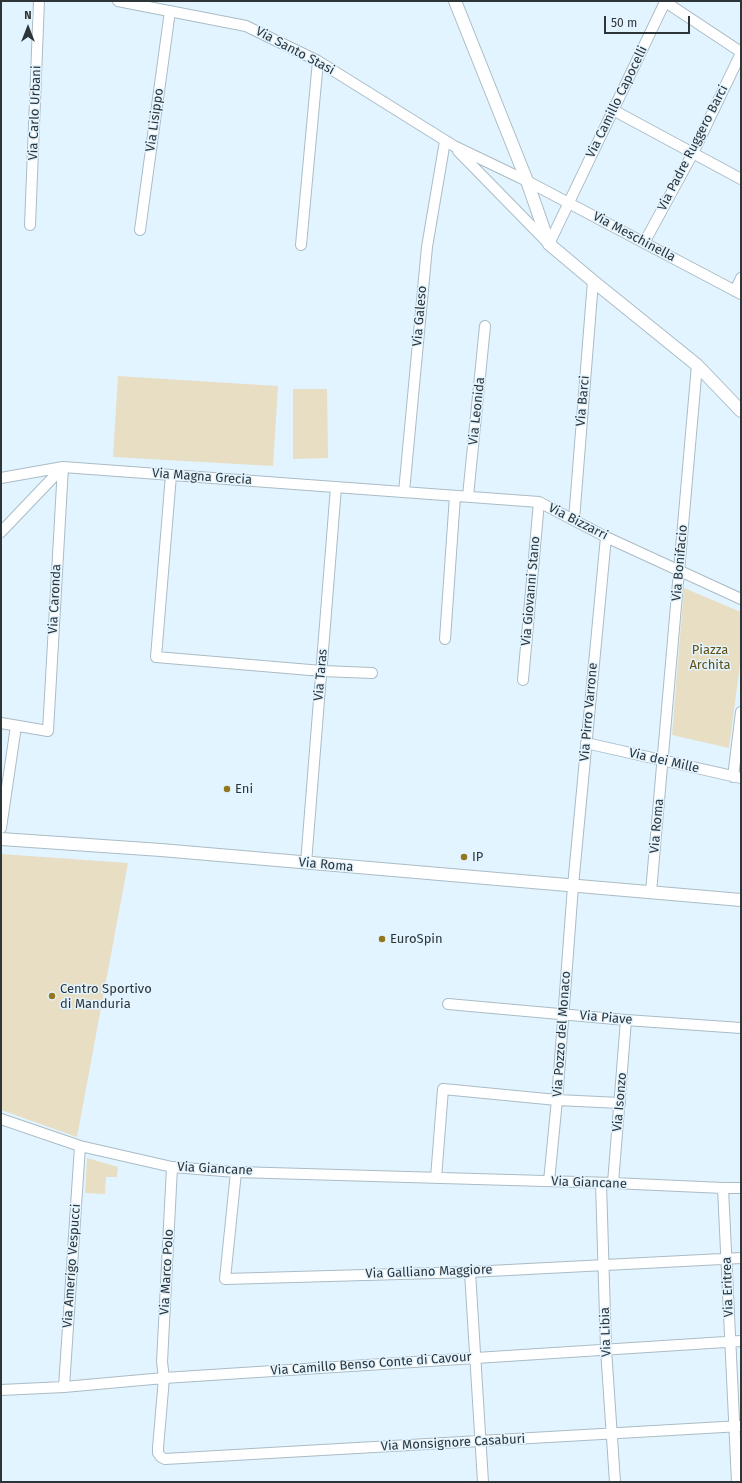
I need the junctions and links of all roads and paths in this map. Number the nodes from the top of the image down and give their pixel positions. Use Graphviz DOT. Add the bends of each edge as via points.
graph roads {
  1 [pos="39,1"];
  2 [pos="118,1"];
  3 [pos="456,1"];
  4 [pos="665,1"];
  5 [pos="170,11"];
  6 [pos="741,52"];
  7 [pos="318,61"];
  8 [pos="613,110"];
  9 [pos="449,144"];
  10 [pos="693,153"];
  11 [pos="741,179"];
  12 [pos="527,181"];
  13 [pos="568,203"];
  14 [pos="30,225"];
  15 [pos="140,230"];
  16 [pos="644,243"];
  17 [pos="549,244"];
  18 [pos="301,245"];
  19 [pos="741,278"];
  20 [pos="593,281"];
  21 [pos="738,292"];
  22 [pos="485,326"];
  23 [pos="697,365"];
  24 [pos="741,410"];
  25 [pos="63,467"];
  26 [pos="171,475"];
  27 [pos="1,478"];
  28 [pos="336,487"];
  29 [pos="404,492"];
  30 [pos="455,496"];
  31 [pos="468,496"];
  32 [pos="539,502"];
  33 [pos="574,520"];
  34 [pos="1,532"];
  35 [pos="606,537"];
  36 [pos="679,570"];
  37 [pos="741,599"];
  38 [pos="445,639"];
  39 [pos="322,671"];
  40 [pos="372,673"];
  41 [pos="523,680"];
  42 [pos="741,712"];
  43 [pos="1,723"];
  44 [pos="16,726"];
  45 [pos="586,743"];
  46 [pos="662,761"];
  47 [pos="737,778"];
  48 [pos="1,828"];
  49 [pos="1,840"];
  50 [pos="306,863"];
  51 [pos="573,886"];
  52 [pos="651,892"];
  53 [pos="741,900"];
  54 [pos="448,1004"];
  55 [pos="562,1014"];
  56 [pos="626,1020"];
  57 [pos="741,1028"];
  58 [pos="558,1100"];
  59 [pos="620,1102"];
  60 [pos="1,1119"];
  61 [pos="80,1146"];
  62 [pos="172,1167"];
  63 [pos="236,1172"];
  64 [pos="436,1178"];
  65 [pos="549,1181"];
  66 [pos="601,1183"];
  67 [pos="613,1183"];
  68 [pos="723,1188"];
  69 [pos="741,1188"];
  70 [pos="741,1258"];
  71 [pos="727,1259"];
  72 [pos="604,1265"];
  73 [pos="470,1272"];
  74 [pos="730,1341"];
  75 [pos="741,1341"];
  76 [pos="606,1349"];
  77 [pos="474,1357"];
  78 [pos="164,1378"];
  79 [pos="64,1387"];
  80 [pos="1,1390"];
  81 [pos="738,1426"];
  82 [pos="612,1434"];
  83 [pos="480,1441"];
  84 [pos="165,1459"];
  85 [pos="483,1482"];
  86 [pos="615,1482"];
  87 [pos="737,1482"];
  1 -- 14 [label="street, Via Carlo Urbani"];
  2 -- 5 [label="street, Via Santo Stasi"];
  3 -- 12 [label="street"];
  4 -- 6 [label="street"];
  4 -- 8 [label="street, Via Camillo Capocelli"];
  5 -- 7 [label="street, Via Santo Stasi" via="246,26"];
  5 -- 15 [label="street, Via Lisippo"];
  6 -- 10 [label="street, Via Padre Ruggero Barci"];
  7 -- 9 [label="street, Via Santo Stasi"];
  7 -- 18 [label="street"];
  8 -- 10 [label="street"];
  8 -- 13 [label="street, Via Camillo Capocelli"];
  9 -- 12 [label="street, Via Santo Stasi"];
  9 -- 17 [label="street, Via Santo Stasi"];
  9 -- 29 [label="street, Via Galeso" via="427,247"];
  10 -- 11 [label="street"];
  10 -- 16 [label="street, Via Padre Ruggero Barci"];
  12 -- 13 [label="street, Via Meschinella"];
  12 -- 17 [label="street"];
  13 -- 16 [label="street, Via Meschinella"];
  13 -- 17 [label="street, Via Camillo Capocelli"];
  16 -- 21 [label="street, Via Meschinella"];
  17 -- 20 [label="street"];
  19 -- 21 [label="street"];
  20 -- 23 [label="street"];
  20 -- 33 [label="street, Via Barci"];
  22 -- 31 [label="street, Via Leonida"];
  23 -- 24 [label="street"];
  23 -- 36 [label="street, Via Bonifacio"];
  25 -- 26 [label="street, Via Magna Grecia"];
  25 -- 27 [label="street, Via Magna Grecia"];
  25 -- 34 [label="street"];
  25 -- 44 [label="street, Via Caronda" via="48,731"];
  26 -- 28 [label="street, Via Magna Grecia"];
  26 -- 39 [label="street" via="156,657"];
  28 -- 29 [label="street, Via Magna Grecia"];
  28 -- 39 [label="street, Via Taras"];
  29 -- 30 [label="street, Via Bizzarri"];
  30 -- 31 [label="street, Via Bizzarri"];
  30 -- 38 [label="street"];
  31 -- 32 [label="street, Via Bizzarri"];
  32 -- 33 [label="street, Via Bizzarri"];
  32 -- 41 [label="street, Via Giovanni Stano"];
  33 -- 35 [label="street, Via Bizzarri"];
  35 -- 36 [label="street, Via Bizzarri"];
  35 -- 45 [label="street, Via Pirro Varrone"];
  36 -- 37 [label="street, Via Bizzarri"];
  36 -- 46 [label="street, Via Bonifacio"];
  39 -- 40 [label="street"];
  39 -- 50 [label="street, Via Taras"];
  42 -- 47 [label="street"];
  43 -- 44 [label="street"];
  44 -- 48 [label="street"];
  45 -- 46 [label="street, Via dei Mille"];
  45 -- 51 [label="street, Via Pirro Varrone"];
  46 -- 47 [label="street, Via dei Mille"];
  46 -- 52 [label="street, Via Roma"];
  49 -- 50 [label="street, Via Roma" via="161,850"];
  50 -- 51 [label="street, Via Roma"];
  51 -- 52 [label="street, Via Roma"];
  51 -- 55 [label="street, Via Pozzo del Monaco"];
  52 -- 53 [label="street, Via Roma"];
  54 -- 55 [label="street, Via Piave"];
  55 -- 56 [label="street, Via Piave"];
  55 -- 58 [label="street, Via Pozzo del Monaco"];
  56 -- 57 [label="street, Via Piave"];
  56 -- 59 [label="street, Via Isonzo"];
  58 -- 59 [label="street"];
  58 -- 64 [label="street" via="443,1089"];
  58 -- 65 [label="street, Via Pozzo del Monaco"];
  59 -- 67 [label="street, Via Isonzo"];
  60 -- 61 [label="street, Via Giancane"];
  61 -- 62 [label="street, Via Giancane"];
  61 -- 79 [label="street, Via Amerigo Vespucci"];
  62 -- 63 [label="street, Via Giancane"];
  62 -- 78 [label="street, Via Marco Polo" via="162,1362"];
  63 -- 64 [label="street, Via Giancane"];
  63 -- 73 [label="street, Via Galliano Maggiore" via="225,1279"];
  64 -- 65 [label="street, Via Giancane"];
  65 -- 66 [label="street, Via Giancane"];
  66 -- 67 [label="street, Via Giancane"];
  66 -- 72 [label="street, Via Libia"];
  67 -- 68 [label="street, Via Giancane"];
  68 -- 69 [label="street, Via Giancane"];
  68 -- 71 [label="street, Via Eritrea"];
  70 -- 71 [label="street, Via Galliano Maggiore"];
  71 -- 72 [label="street, Via Galliano Maggiore"];
  71 -- 74 [label="street, Via Eritrea"];
  72 -- 73 [label="street, Via Galliano Maggiore"];
  72 -- 76 [label="street, Via Libia"];
  73 -- 77 [label="street"];
  74 -- 75 [label="street, Via Camillo Benso Conte di Cavour"];
  74 -- 76 [label="street, Via Camillo Benso Conte di Cavour"];
  74 -- 81 [label="street, Via Eritrea"];
  76 -- 77 [label="street, Via Camillo Benso Conte di Cavour"];
  76 -- 82 [label="street, Via Libia"];
  77 -- 78 [label="street, Via Camillo Benso Conte di Cavour"];
  77 -- 83 [label="street"];
  78 -- 79 [label="street, Via Camillo Benso Conte di Cavour"];
  78 -- 84 [label="street, Via Marco Polo" via="158,1453"];
  79 -- 80 [label="street, Via Camillo Benso Conte di Cavour"];
  81 -- 82 [label="street, Via Monsignore Casaburi"];
  81 -- 87 [label="street, Via Eritrea"];
  82 -- 83 [label="street, Via Monsignore Casaburi"];
  82 -- 86 [label="street, Via Libia"];
  83 -- 84 [label="street, Via Monsignore Casaburi"];
  83 -- 85 [label="street"];
}
